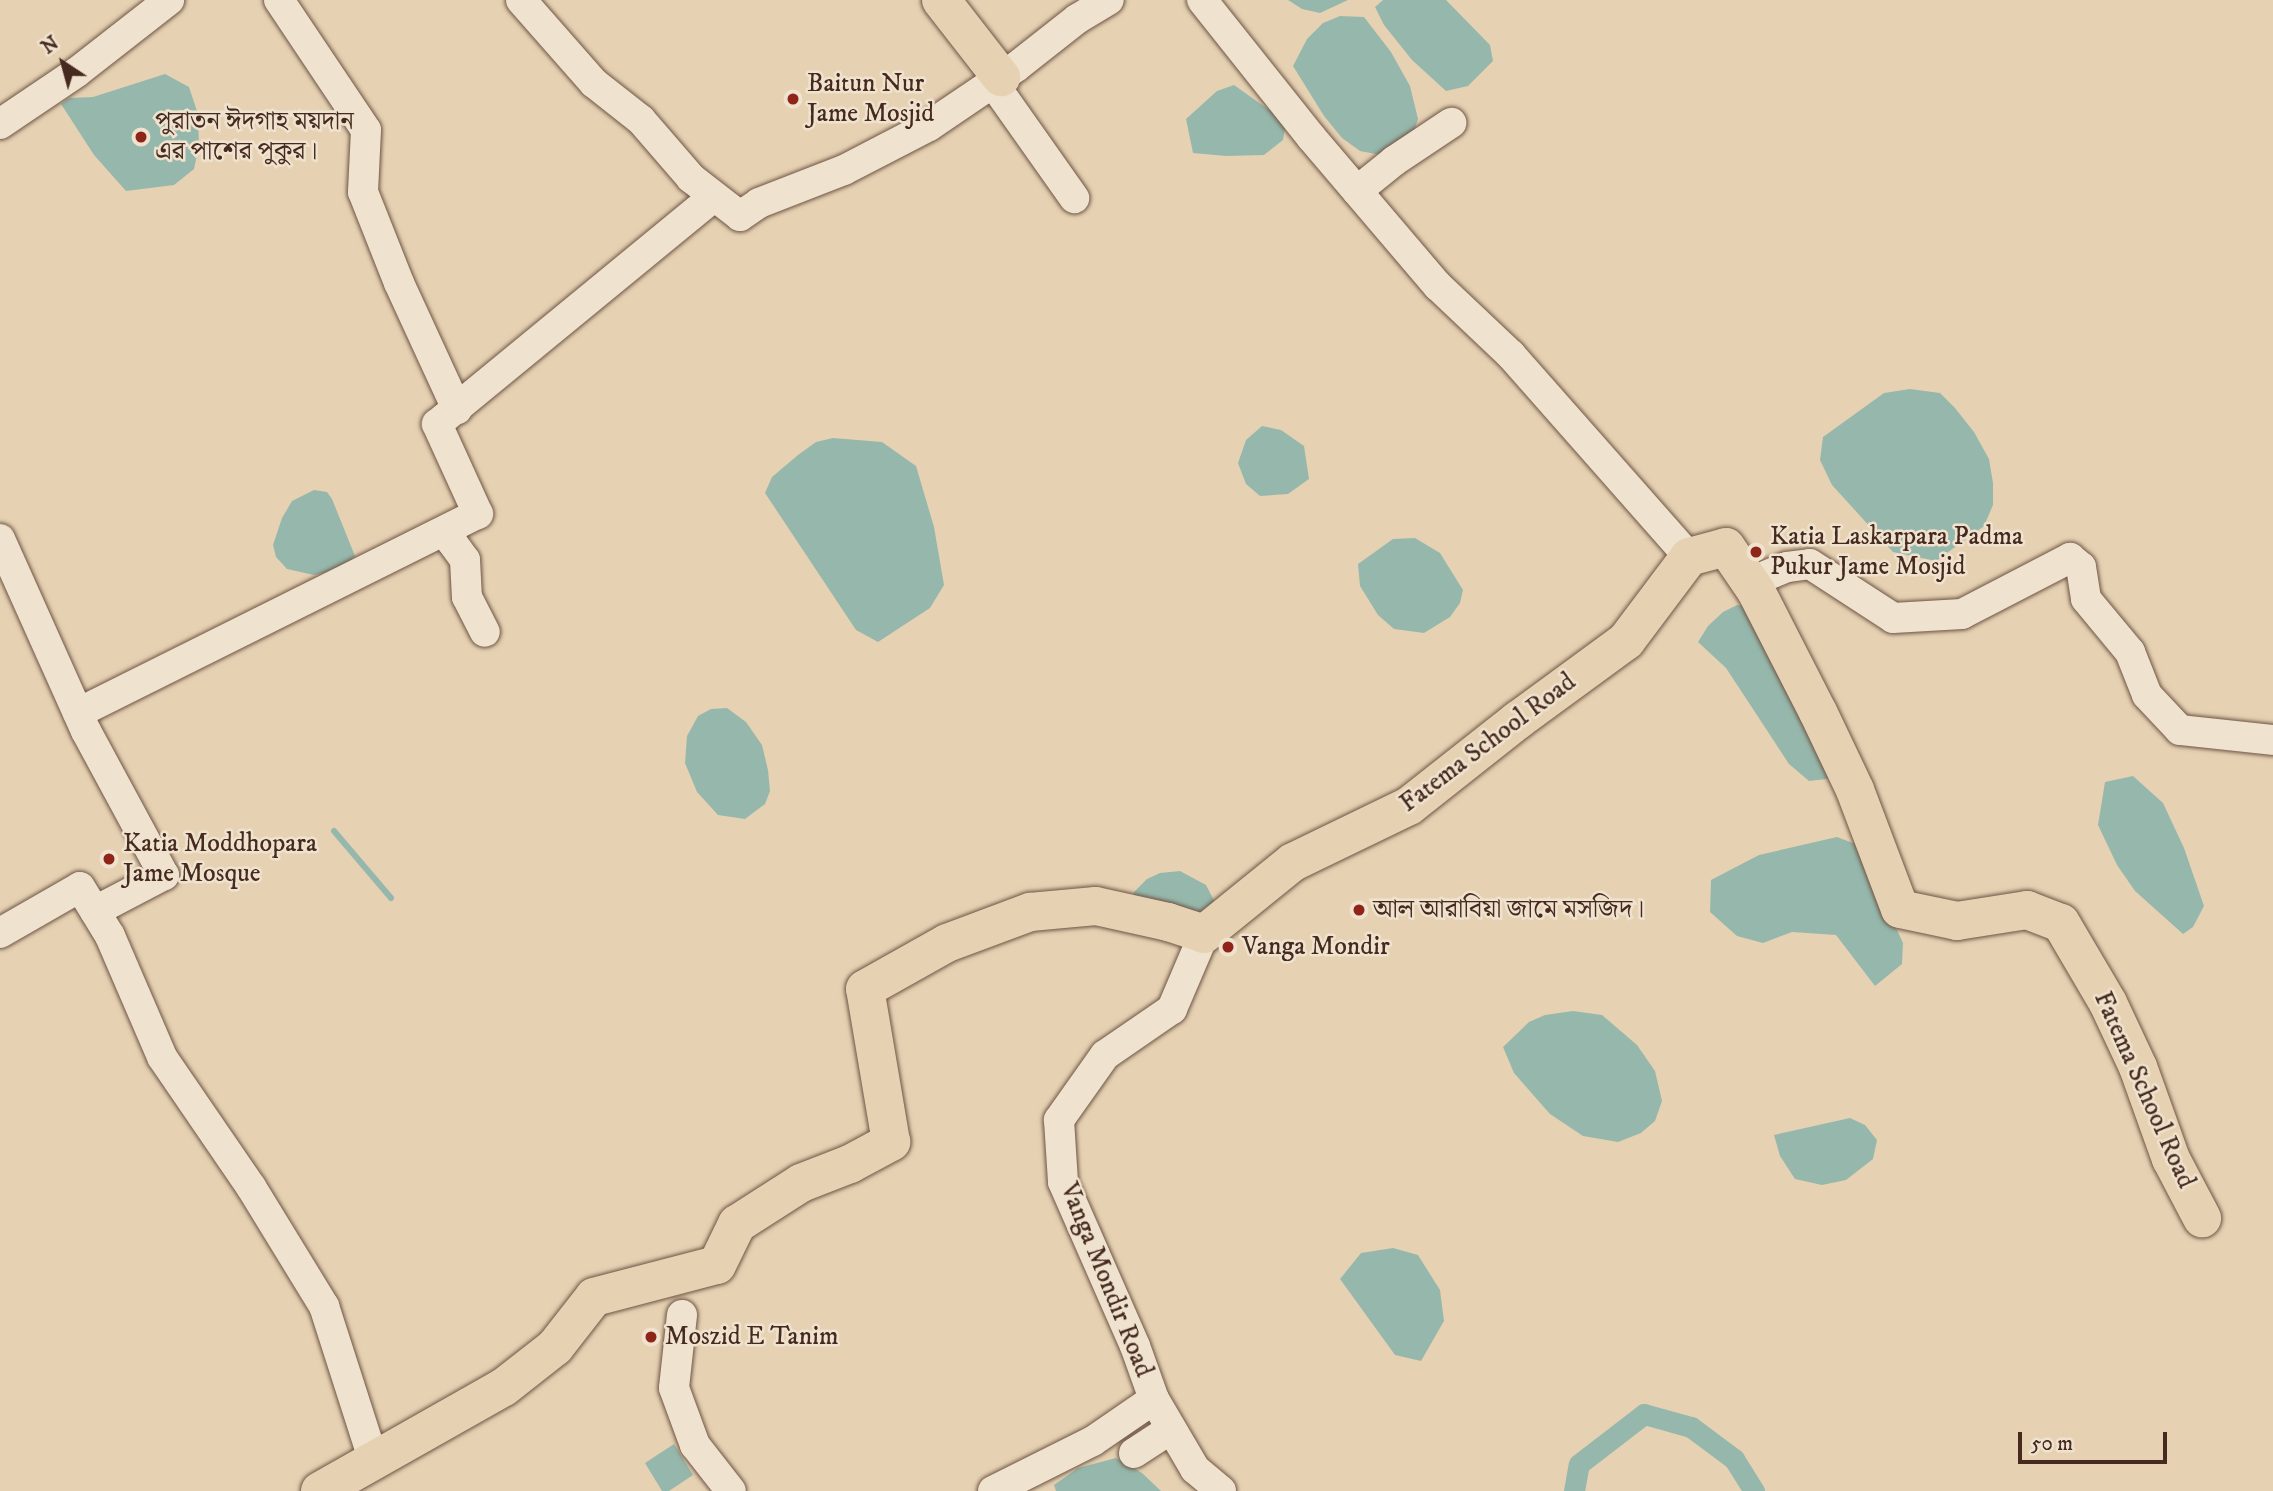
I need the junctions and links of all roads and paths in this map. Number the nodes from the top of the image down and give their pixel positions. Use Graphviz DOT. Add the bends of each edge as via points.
graph roads {
  1 [pos="169,0"];
  2 [pos="279,0"];
  3 [pos="520,0"];
  4 [pos="941,0"];
  5 [pos="1109,0"];
  6 [pos="1202,0"];
  7 [pos="997,80"];
  8 [pos="1451,123"];
  9 [pos="0,124"];
  10 [pos="1357,191"];
  11 [pos="713,197"];
  12 [pos="1074,198"];
  13 [pos="457,409"];
  14 [pos="450,529"];
  15 [pos="0,539"];
  16 [pos="1689,557"];
  17 [pos="1748,583"];
  18 [pos="485,632"];
  19 [pos="78,713"];
  20 [pos="2273,740"];
  21 [pos="96,911"];
  22 [pos="0,933"];
  23 [pos="1204,934"];
  24 [pos="2202,1218"];
  25 [pos="682,1315"];
  26 [pos="1154,1399"];
  27 [pos="1171,1429"];
  28 [pos="1134,1453"];
  29 [pos="373,1459"];
  30 [pos="320,1491"];
  31 [pos="731,1491"];
  32 [pos="993,1491"];
  33 [pos="1220,1491"];
  1 -- 9 [label="street" via="77,72"];
  2 -- 13 [label="street" via="366,130 363,192 399,284"];
  3 -- 11 [label="street" via="594,83 641,120"];
  4 -- 7 [label="main road"];
  5 -- 7 [label="street"];
  6 -- 10 [label="street"];
  7 -- 11 [label="street" via="929,127 844,170 759,203 740,216"];
  7 -- 12 [label="street"];
  8 -- 10 [label="street"];
  10 -- 16 [label="street" via="1438,286 1511,355"];
  11 -- 13 [label="street"];
  13 -- 14 [label="street" via="437,424 478,514"];
  14 -- 18 [label="street" via="452,542 465,560 467,597"];
  14 -- 19 [label="street"];
  15 -- 19 [label="street"];
  16 -- 17 [label="main road, Fatema School Road" via="1726,547"];
  16 -- 23 [label="main road, Fatema School Road" via="1626,641 1409,806 1293,862"];
  17 -- 20 [label="street" via="1787,567 1810,564 1893,618 1962,614 2070,558 2081,567 2086,599 2130,652 2147,695 2180,730"];
  17 -- 24 [label="main road, Fatema School Road" via="1855,790 1900,909 1957,921 2027,910 2061,923 2108,1003 2138,1067 2171,1159"];
  19 -- 21 [label="street" via="164,875"];
  21 -- 22 [label="street" via="80,887"];
  21 -- 29 [label="street" via="162,1057 251,1187 324,1306"];
  23 -- 26 [label="street, Vanga Mondir Road" via="1172,1009 1105,1055 1059,1120 1063,1182"];
  23 -- 29 [label="main road" via="1096,906 1030,912 947,943 865,989 891,1142 801,1183 737,1224 717,1265 594,1297 555,1347 504,1387"];
  25 -- 31 [label="street" via="674,1388 695,1445"];
  26 -- 27 [label="street, Vanga Mondir Road"];
  26 -- 32 [label="street" via="1093,1441"];
  27 -- 28 [label="street"];
  27 -- 33 [label="street, Vanga Mondir Road" via="1195,1469"];
  29 -- 30 [label="main road"];
}
